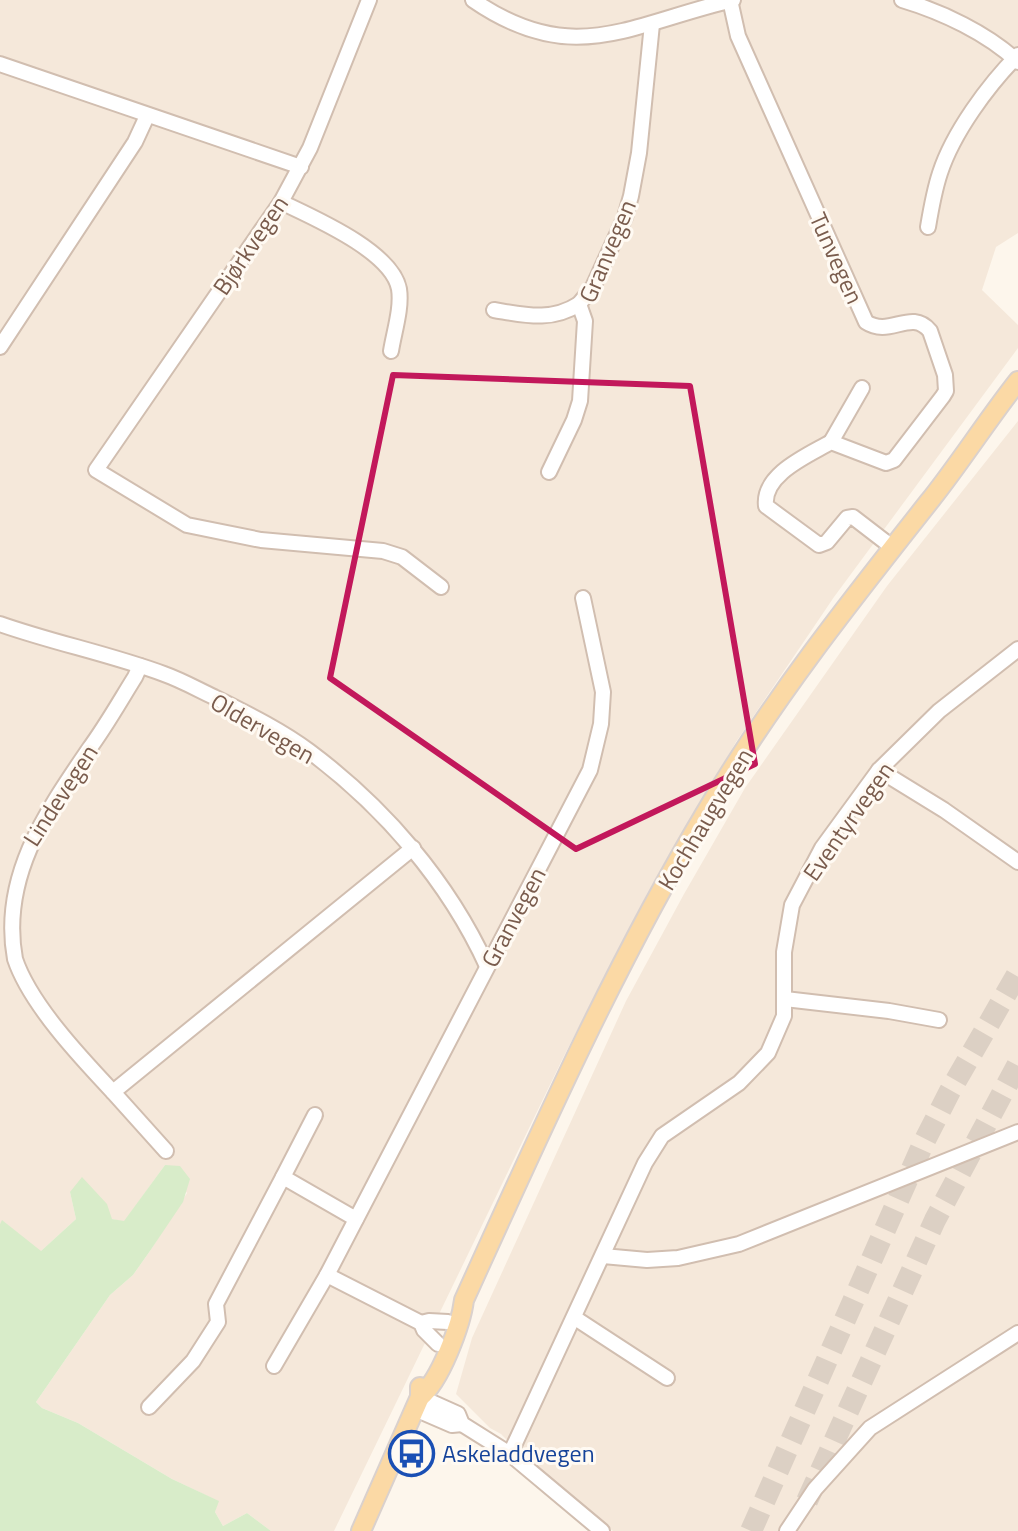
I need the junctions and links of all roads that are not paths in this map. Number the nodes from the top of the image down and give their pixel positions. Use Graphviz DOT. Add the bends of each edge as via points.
graph roads {
  1 [pos="369,0"];
  2 [pos="473,0"];
  3 [pos="731,0"];
  4 [pos="902,0"];
  5 [pos="652,24"];
  6 [pos="1017,59"];
  7 [pos="0,64"];
  8 [pos="147,116"];
  9 [pos="301,167"];
  10 [pos="281,202"];
  11 [pos="928,227"];
  12 [pos="579,304"];
  13 [pos="494,310"];
  14 [pos="0,347"];
  15 [pos="391,351"];
  16 [pos="1018,381"];
  17 [pos="862,388"];
  18 [pos="831,442"];
  19 [pos="549,472"];
  20 [pos="187,525"];
  21 [pos="201,534"];
  22 [pos="892,547"];
  23 [pos="441,587"];
  24 [pos="583,598"];
  25 [pos="0,624"];
  26 [pos="1018,649"];
  27 [pos="140,666"];
  28 [pos="879,770"];
  29 [pos="413,848"];
  30 [pos="1018,862"];
  31 [pos="487,966"];
  32 [pos="785,999"];
  33 [pos="939,1020"];
  34 [pos="113,1092"];
  35 [pos="315,1115"];
  36 [pos="1018,1132"];
  37 [pos="166,1151"];
  38 [pos="283,1177"];
  39 [pos="356,1219"];
  40 [pos="603,1256"];
  41 [pos="327,1275"];
  42 [pos="464,1300"];
  43 [pos="575,1318"];
  44 [pos="448,1322"];
  45 [pos="421,1323"];
  46 [pos="1018,1333"];
  47 [pos="438,1344"];
  48 [pos="274,1366"];
  49 [pos="667,1378"];
  50 [pos="417,1403"];
  51 [pos="149,1407"];
  52 [pos="510,1454"];
  53 [pos="361,1531"];
  54 [pos="602,1531"];
  55 [pos="787,1531"];
  1 -- 9 [label="street, Bjørkvegen"];
  2 -- 5 [label="street" via="518,26 552,36 601,36"];
  3 -- 5 [label="street"];
  3 -- 18 [label="street, Tunvegen" via="738,36 866,322 883,329 920,322 930,331 945,375 946,391 894,460 886,463"];
  4 -- 6 [label="street" via="960,23"];
  5 -- 12 [label="street, Granvegen" via="631,196 593,287"];
  6 -- 11 [label="street" via="989,87 949,153"];
  7 -- 8 [label="street"];
  8 -- 9 [label="street"];
  8 -- 14 [label="street"];
  9 -- 10 [label="street, Bjørkvegen"];
  10 -- 15 [label="street" via="349,235 395,278 399,301"];
  10 -- 20 [label="street, Bjørkvegen" via="96,470"];
  12 -- 13 [label="street" via="547,316"];
  12 -- 19 [label="street, Granvegen" via="585,321 580,401"];
  16 -- 22 [label="main road, Kochhaugvegen"];
  17 -- 18 [label="street"];
  18 -- 22 [label="street" via="777,479 766,494 766,506 819,545 853,517"];
  20 -- 21 [label="street"];
  20 -- 23 [label="street" via="261,540 383,551 402,557"];
  22 -- 42 [label="main road, Kochhaugvegen" via="749,745 668,878 578,1053"];
  24 -- 31 [label="street, Granvegen" via="603,692 590,770"];
  25 -- 27 [label="street, Oldervegen"];
  26 -- 28 [label="street, Eventyrvegen" via="939,711"];
  27 -- 29 [label="street, Oldervegen" via="229,705 307,750 364,797"];
  27 -- 34 [label="street, Lindevegen" via="23,850 9,893 14,952 30,992"];
  28 -- 30 [label="street"];
  28 -- 32 [label="street, Eventyrvegen" via="822,848 792,905 784,952"];
  29 -- 31 [label="street, Oldervegen" via="474,937"];
  29 -- 34 [label="street"];
  31 -- 39 [label="street, Granvegen"];
  32 -- 33 [label="street"];
  32 -- 40 [label="street, Eventyrvegen" via="784,1016 768,1053 739,1083 662,1136"];
  34 -- 37 [label="street, Lindevegen"];
  35 -- 38 [label="street"];
  36 -- 40 [label="street" via="739,1244 661,1259"];
  38 -- 39 [label="street"];
  38 -- 51 [label="street" via="216,1304 218,1322 193,1361"];
  39 -- 41 [label="street, Granvegen"];
  40 -- 43 [label="street, Eventyrvegen"];
  41 -- 45 [label="street"];
  41 -- 48 [label="street, Granvegen"];
  42 -- 44 [label="main road, Kochhaugvegen"];
  42 -- 50 [label="main road, Kochhaugvegen" via="462,1318 438,1371"];
  43 -- 49 [label="street"];
  43 -- 52 [label="street, Eventyrvegen"];
  44 -- 45 [label="street"];
  44 -- 47 [label="main road, Kochhaugvegen"];
  45 -- 47 [label="street"];
  46 -- 55 [label="street" via="870,1428 815,1489"];
  47 -- 50 [label="main road, Kochhaugvegen"];
  50 -- 52 [label="street" via="458,1414 462,1424"];
  50 -- 53 [label="main road, Kochhaugvegen"];
  52 -- 54 [label="street"];
}
